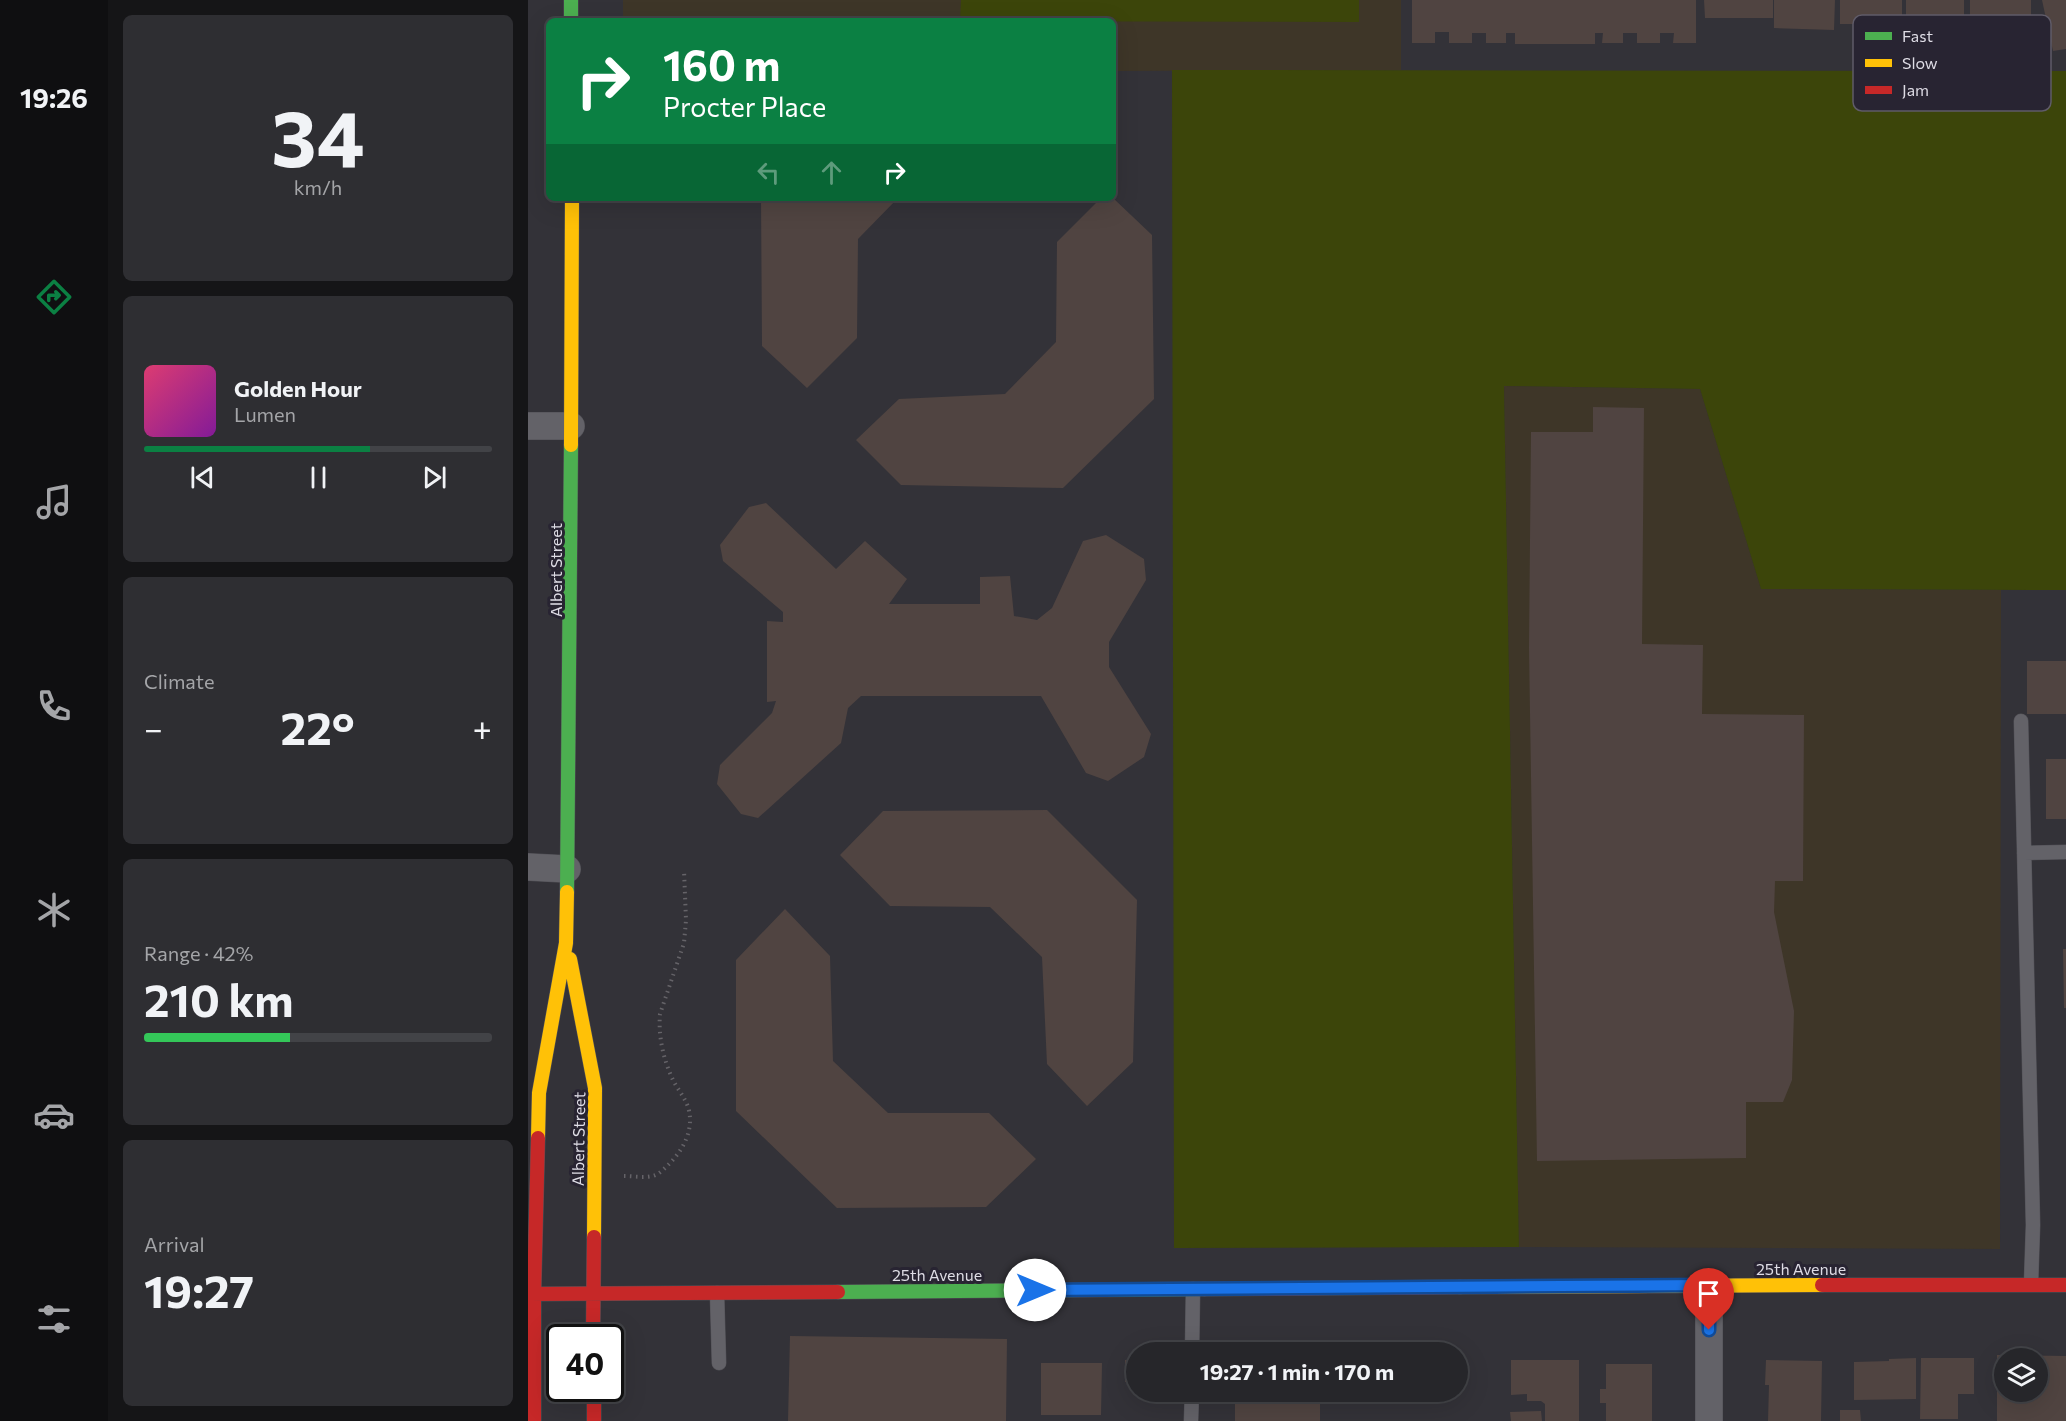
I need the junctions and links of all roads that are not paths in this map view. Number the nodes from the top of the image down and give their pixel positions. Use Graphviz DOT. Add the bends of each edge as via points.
graph roads {
  1 [pos="571,0"];
  2 [pos="571,18"];
  3 [pos="572,201"];
  4 [pos="528,426"];
  5 [pos="572,426"];
  6 [pos="2021,721"];
  7 [pos="2066,852"];
  8 [pos="2024,853"];
  9 [pos="528,867"];
  10 [pos="567,868"];
  11 [pos="566,943"];
  12 [pos="2031,1284"];
  13 [pos="1709,1285"];
  14 [pos="2066,1285"];
  15 [pos="1192,1289"];
  16 [pos="592,1293"];
  17 [pos="717,1293"];
  18 [pos="531,1294"];
  19 [pos="593,1324"];
  20 [pos="1192,1342"];
  21 [pos="719,1363"];
  22 [pos="594,1402"];
  23 [pos="1192,1402"];
  24 [pos="534,1421"];
  25 [pos="594,1421"];
  26 [pos="1191,1421"];
  27 [pos="1709,1421"];
  1 -- 2 [label="main road"];
  3 -- 5 [label="main road, Albert Street"];
  4 -- 5 [label="street"];
  5 -- 10 [label="main road, Albert Street"];
  6 -- 8 [label="lane"];
  7 -- 8 [label="lane"];
  8 -- 12 [label="lane"];
  9 -- 10 [label="street"];
  10 -- 11 [label="main road, Albert Street"];
  11 -- 16 [label="main road, Albert Street" via="596,1088"];
  11 -- 18 [label="main road, Albert Street" via="539,1093"];
  12 -- 13 [label="main road, 25th Avenue"];
  12 -- 14 [label="main road, 25th Avenue"];
  13 -- 15 [label="main road, 25th Avenue"];
  13 -- 27 [label="street"];
  15 -- 17 [label="main road, 25th Avenue"];
  15 -- 20 [label="lane"];
  16 -- 17 [label="main road, 25th Avenue"];
  16 -- 18 [label="main road, 25th Avenue"];
  16 -- 19 [label="main road, Albert Street"];
  17 -- 21 [label="lane"];
  18 -- 24 [label="main road, Albert Street"];
  22 -- 25 [label="main road"];
  23 -- 26 [label="lane"];
}
